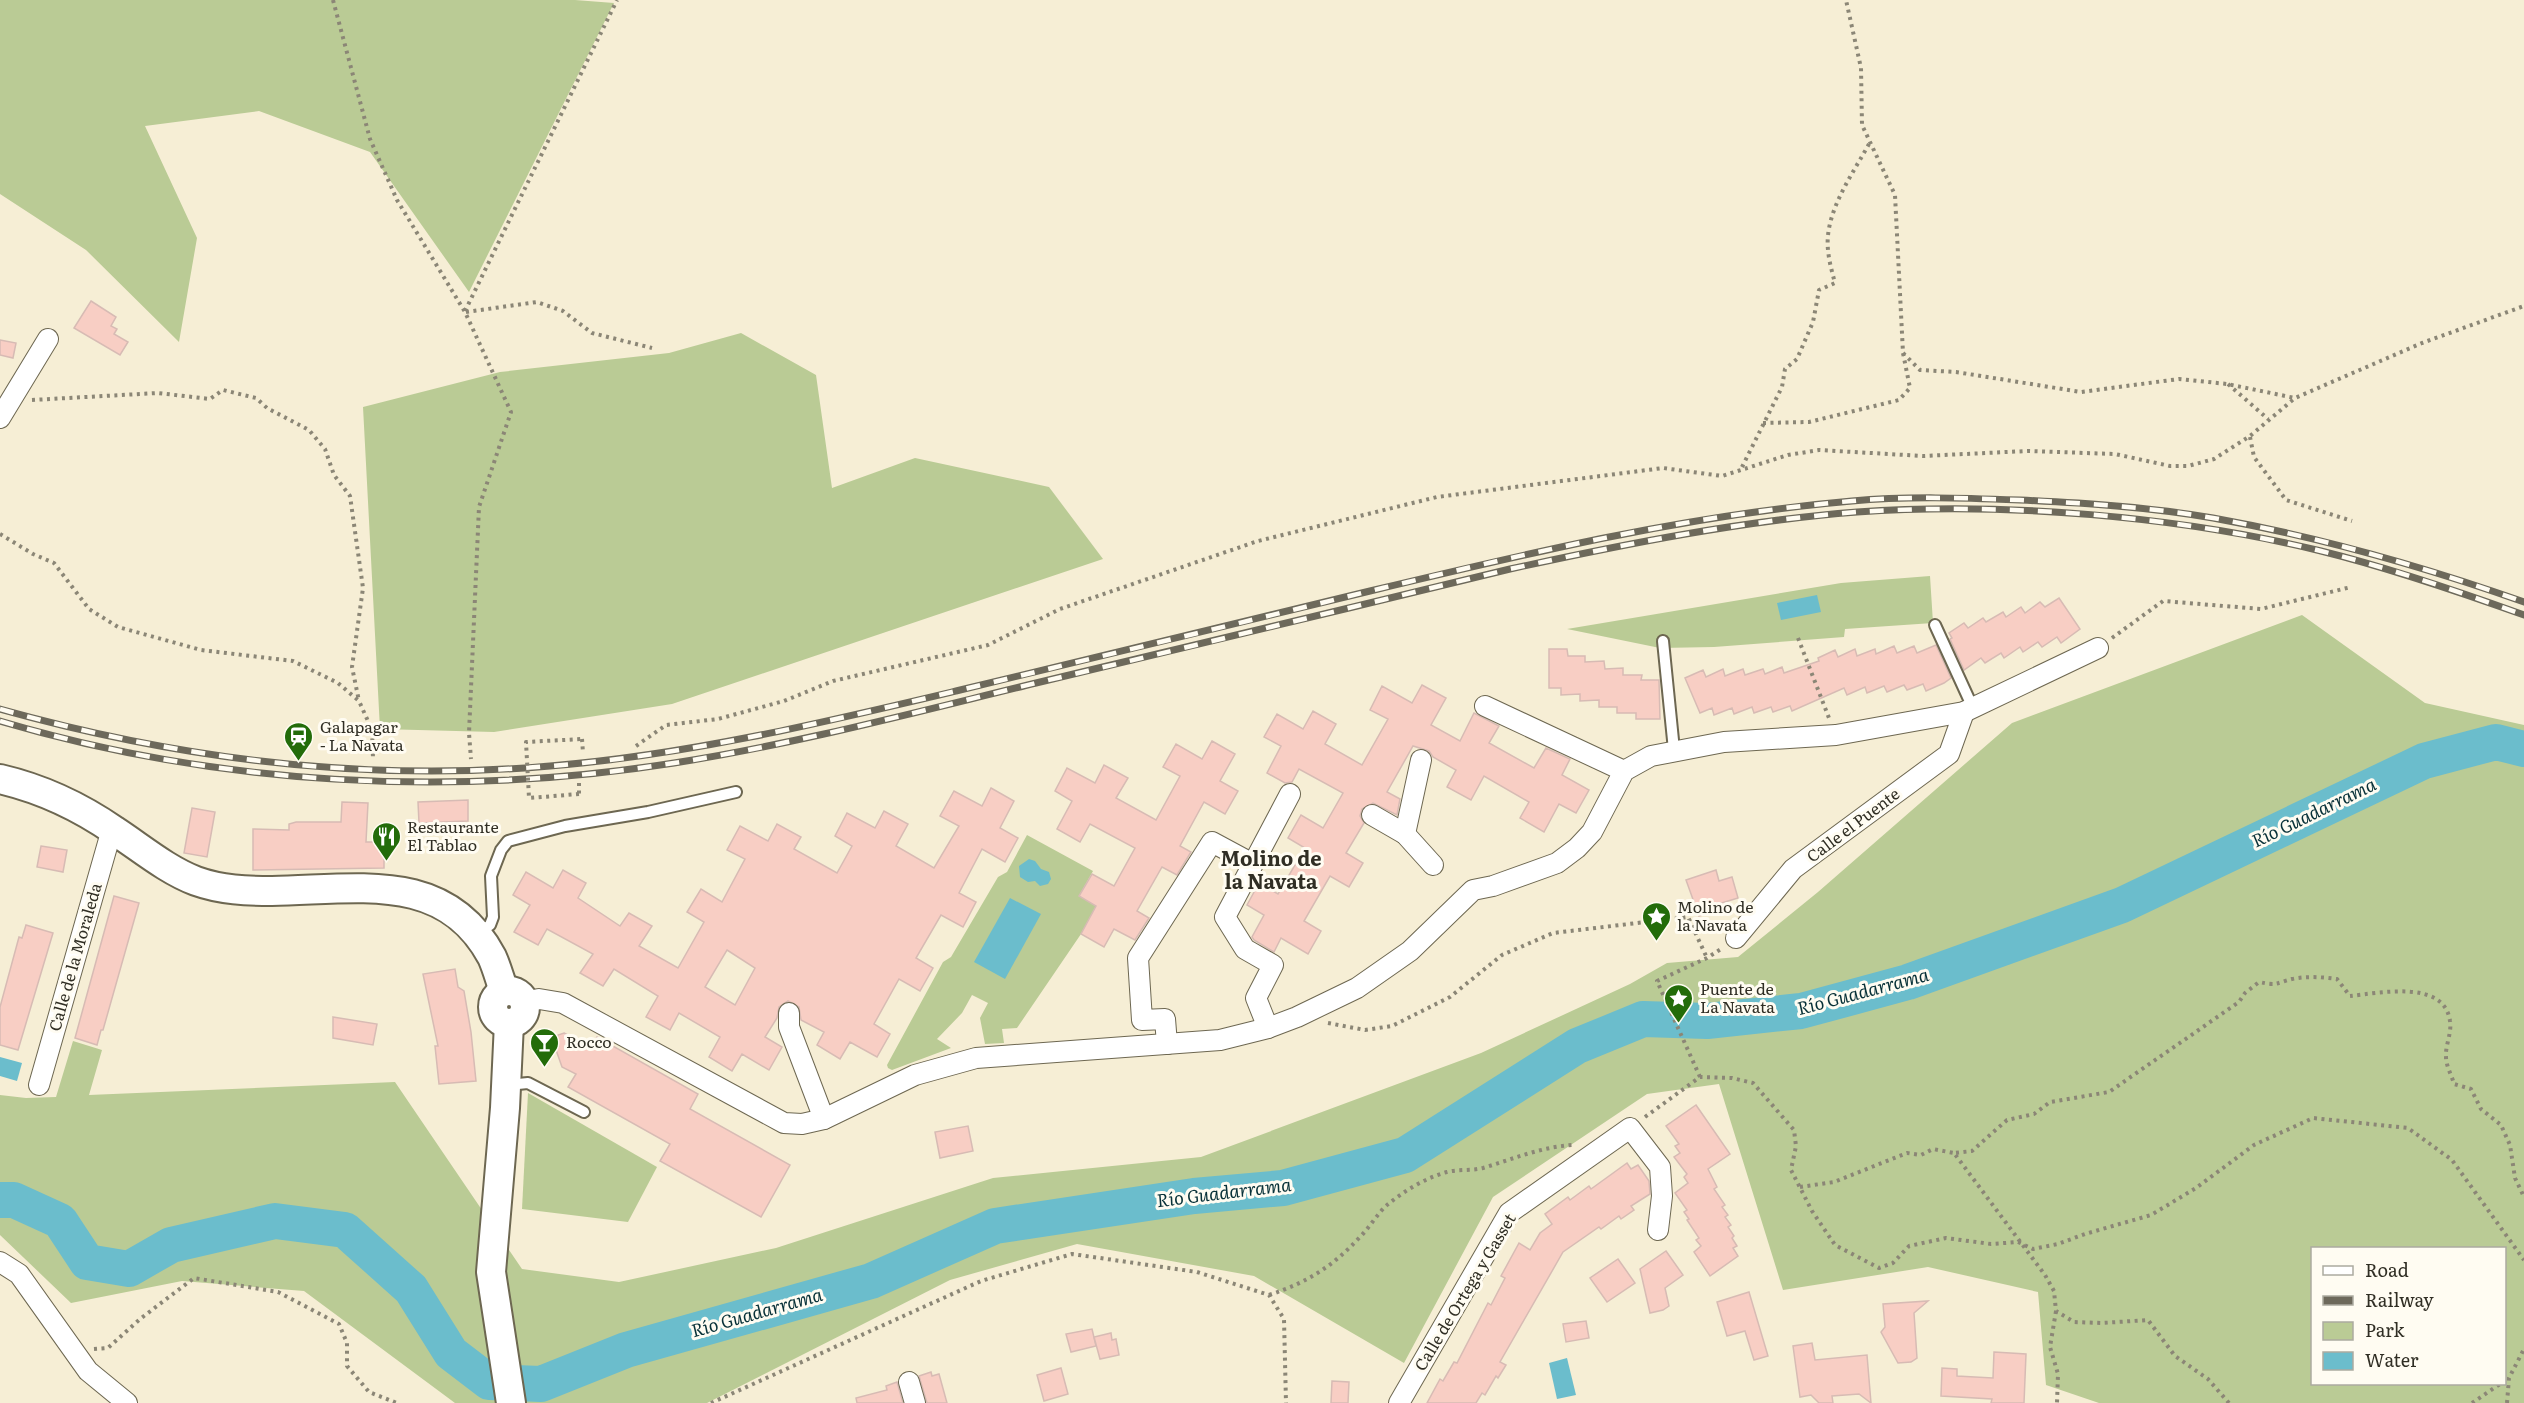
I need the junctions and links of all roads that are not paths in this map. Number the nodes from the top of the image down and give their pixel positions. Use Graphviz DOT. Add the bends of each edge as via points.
graph roads {
  1 [pos="48,339"];
  2 [pos="5,410"];
  3 [pos="1935,625"];
  4 [pos="1663,641"];
  5 [pos="2098,648"];
  6 [pos="1485,706"];
  7 [pos="1968,710"];
  8 [pos="1674,750"];
  9 [pos="1421,760"];
  10 [pos="1624,771"];
  11 [pos="0,779"];
  12 [pos="736,792"];
  13 [pos="1290,794"];
  14 [pos="1372,815"];
  15 [pos="112,829"];
  16 [pos="1405,834"];
  17 [pos="1251,863"];
  18 [pos="1433,865"];
  19 [pos="477,935"];
  20 [pos="1736,938"];
  21 [pos="513,1005"];
  22 [pos="789,1013"];
  23 [pos="1268,1028"];
  24 [pos="1167,1044"];
  25 [pos="39,1085"];
  26 [pos="507,1085"];
  27 [pos="584,1112"];
  28 [pos="824,1119"];
  29 [pos="1658,1230"];
  30 [pos="0,1262"];
  31 [pos="909,1382"];
  32 [pos="127,1403"];
  33 [pos="511,1403"];
  34 [pos="915,1403"];
  35 [pos="1399,1403"];
  1 -- 2 [label="street"];
  3 -- 7 [label="lane"];
  4 -- 8 [label="lane"];
  5 -- 7 [label="street"];
  6 -- 10 [label="street"];
  7 -- 8 [label="street" via="1836,735 1724,742"];
  7 -- 20 [label="street, Calle el Puente" via="1949,754 1793,869"];
  8 -- 10 [label="street" via="1651,756"];
  9 -- 16 [label="street"];
  10 -- 23 [label="street" via="1592,832 1557,863 1473,891 1410,951 1357,988"];
  11 -- 15 [label="main road" via="58,798"];
  12 -- 19 [label="lane" via="508,841 491,876 493,917 490,925"];
  13 -- 17 [label="street"];
  14 -- 16 [label="street"];
  15 -- 19 [label="main road" via="184,876 209,885 248,891 404,890 437,902"];
  15 -- 25 [label="street, Calle de la Moraleda"];
  16 -- 18 [label="street"];
  17 -- 23 [label="street" via="1225,917 1245,949 1273,965 1256,998"];
  17 -- 24 [label="street" via="1212,842 1138,958 1142,1020 1165,1019"];
  19 -- 21 [label="main road" via="493,959"];
  21 -- 26 [label="main road"];
  21 -- 28 [label="street" via="539,999 563,1003 784,1123"];
  22 -- 28 [label="street" via="789,1027"];
  23 -- 24 [label="street" via="1220,1040"];
  24 -- 28 [label="street" via="976,1058 915,1075"];
  26 -- 27 [label="lane" via="528,1083"];
  26 -- 33 [label="main road" via="491,1272"];
  29 -- 35 [label="street, Calle de Ortega y Gasset" via="1660,1167 1630,1128 1509,1213"];
  30 -- 32 [label="street" via="19,1274 88,1371"];
  31 -- 34 [label="street"];
}
